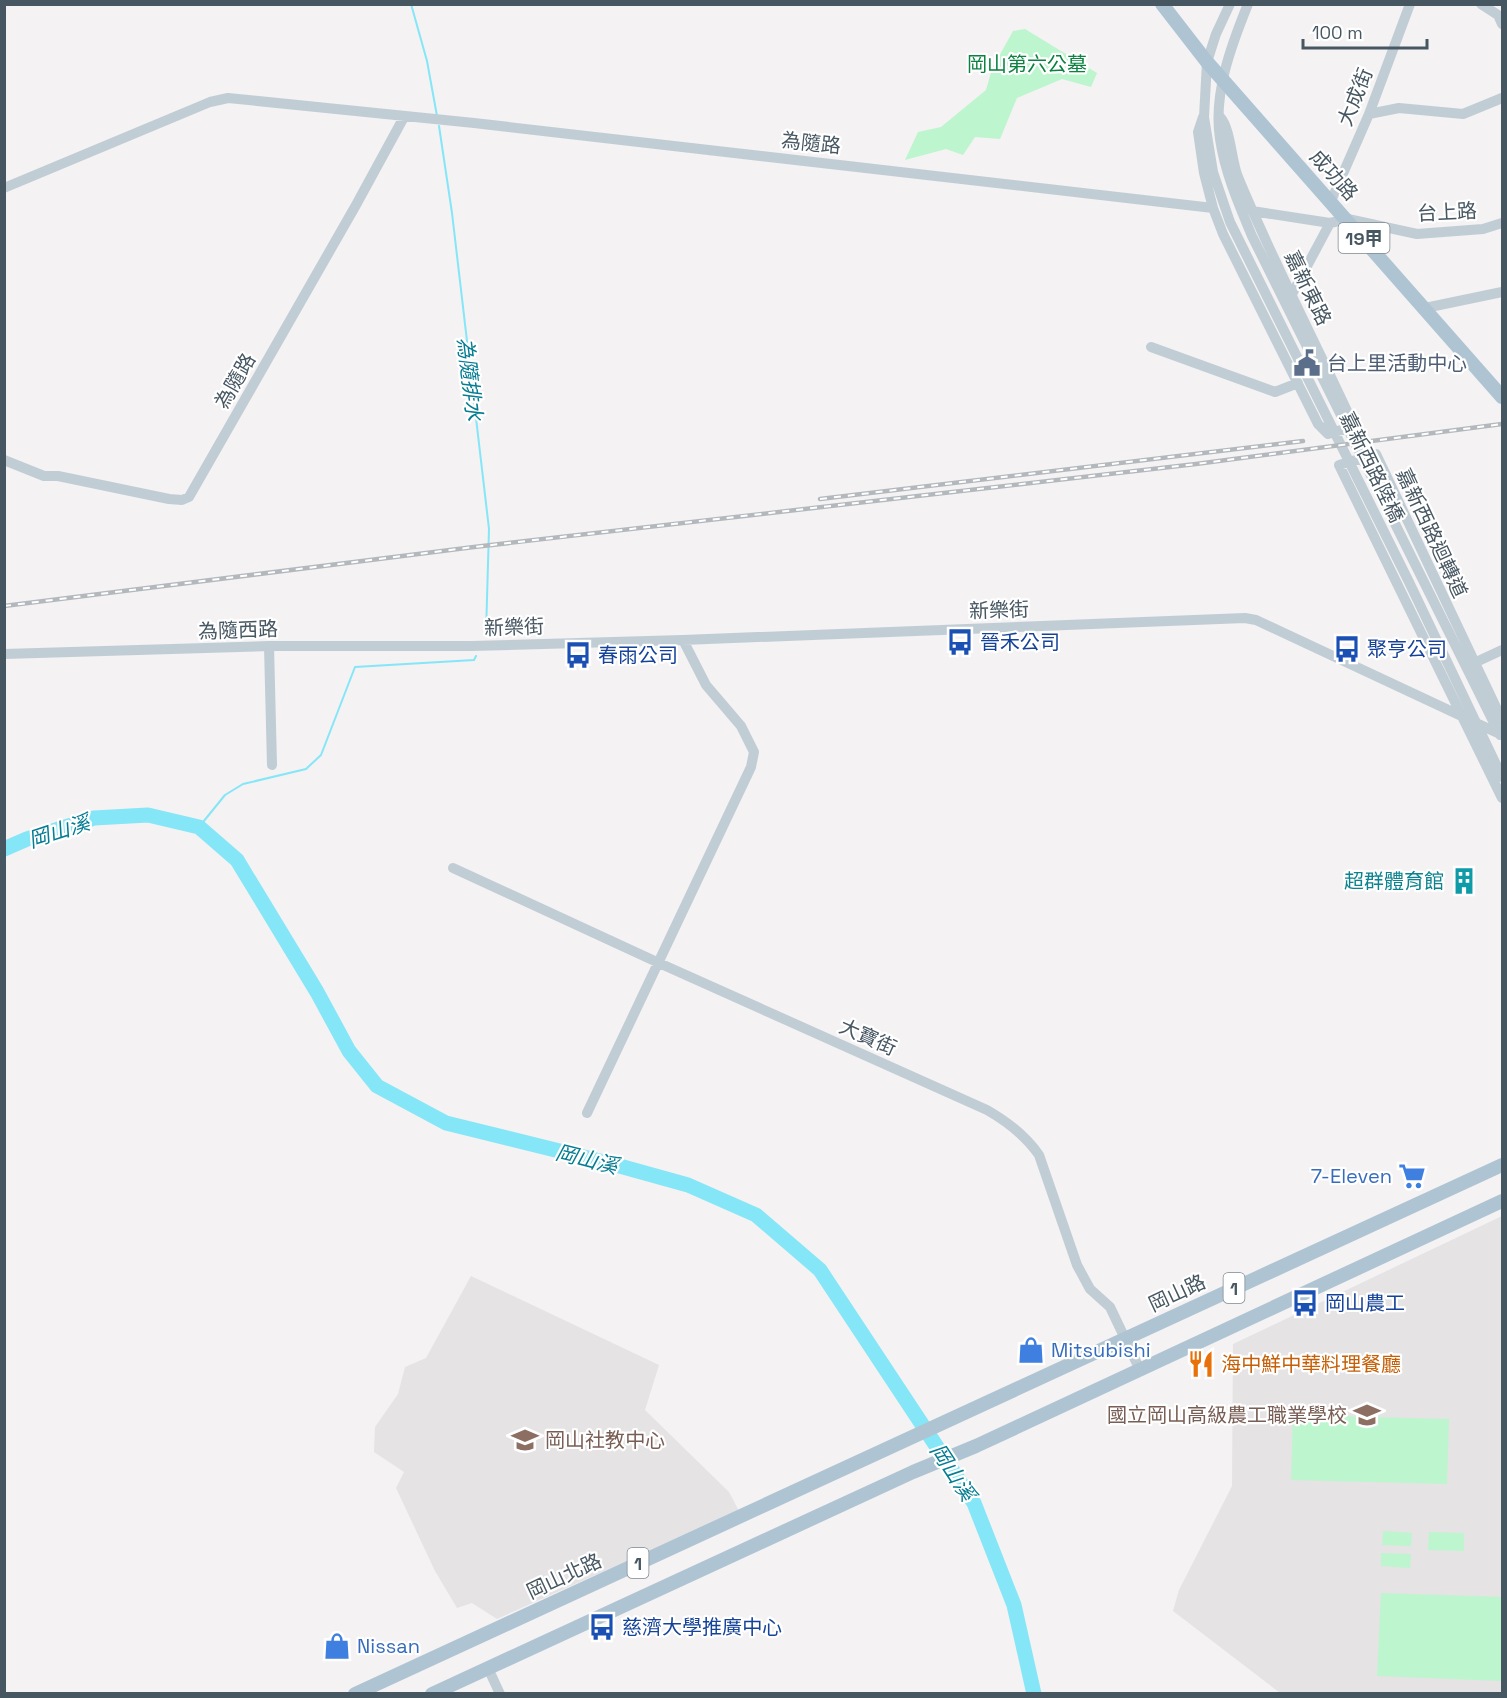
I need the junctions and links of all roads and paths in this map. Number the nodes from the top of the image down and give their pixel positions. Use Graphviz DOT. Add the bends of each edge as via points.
graph roads {
  1 [pos="1162,4"];
  2 [pos="1230,4"];
  3 [pos="1248,4"];
  4 [pos="1410,4"];
  5 [pos="1481,4"];
  6 [pos="1503,24"];
  7 [pos="1208,62"];
  8 [pos="1224,79"];
  9 [pos="1503,98"];
  10 [pos="1369,114"];
  11 [pos="404,117"];
  12 [pos="1204,117"];
  13 [pos="1220,117"];
  14 [pos="1213,172"];
  15 [pos="1228,174"];
  16 [pos="4,188"];
  17 [pos="1331,201"];
  18 [pos="1213,208"];
  19 [pos="1252,211"];
  20 [pos="1348,219"];
  21 [pos="1330,223"];
  22 [pos="1503,223"];
  23 [pos="1503,292"];
  24 [pos="1291,296"];
  25 [pos="1425,308"];
  26 [pos="1261,310"];
  27 [pos="1151,347"];
  28 [pos="1298,383"];
  29 [pos="1503,398"];
  30 [pos="4,460"];
  31 [pos="683,640"];
  32 [pos="269,646"];
  33 [pos="472,646"];
  34 [pos="1503,650"];
  35 [pos="4,654"];
  36 [pos="1474,663"];
  37 [pos="1463,718"];
  38 [pos="1503,720"];
  39 [pos="1503,735"];
  40 [pos="1503,741"];
  41 [pos="272,765"];
  42 [pos="1503,777"];
  43 [pos="1503,798"];
  44 [pos="453,868"];
  45 [pos="659,963"];
  46 [pos="587,1113"];
  47 [pos="1503,1165"];
  48 [pos="1503,1201"];
  49 [pos="1126,1338"];
  50 [pos="1140,1370"];
  51 [pos="920,1432"];
  52 [pos="488,1668"];
  53 [pos="356,1694"];
  54 [pos="432,1694"];
  55 [pos="500,1694"];
  1 -- 7 [label="main road, 成功路 / 19甲"];
  2 -- 7 [label="street, 嘉新東路"];
  3 -- 8 [label="street, 嘉新東路" via="1232,42"];
  4 -- 10 [label="street, 大成街"];
  5 -- 6 [label="street" via="1498,15"];
  7 -- 8 [label="main road, 成功路 / 19甲"];
  7 -- 12 [label="street, 嘉新東路"];
  8 -- 13 [label="street, 嘉新東路"];
  8 -- 17 [label="main road, 成功路 / 19甲"];
  9 -- 10 [label="street" via="1463,114 1399,108"];
  10 -- 17 [label="street, 大成街"];
  11 -- 16 [label="street, 為隨路" via="228,98"];
  11 -- 18 [label="street, 為隨路"];
  11 -- 30 [label="street, 為隨路" via="189,497 169,499 44,476"];
  12 -- 14 [label="street, 嘉新東路"];
  12 -- 18 [label="street, 嘉新東路" via="1198,132"];
  13 -- 15 [label="street, 嘉新東路"];
  13 -- 19 [label="street, 嘉新東路" via="1226,124 1233,163"];
  14 -- 42 [label="street, 嘉新西路陸橋" via="1230,222"];
  15 -- 40 [label="street, 嘉新西路陸橋" via="1252,236"];
  17 -- 20 [label="main road, 成功路 / 19甲"];
  18 -- 26 [label="street, 嘉新東路"];
  19 -- 21 [label="street, 台上路"];
  19 -- 24 [label="street, 嘉新東路"];
  20 -- 21 [label="street, 台上路"];
  20 -- 22 [label="street, 台上路" via="1417,234 1483,229"];
  20 -- 25 [label="main road, 成功路 / 19甲"];
  21 -- 24 [label="street"];
  23 -- 25 [label="street"];
  24 -- 26 [label="street"];
  24 -- 28 [label="street, 嘉新東路" via="1354,426 1328,434 1318,424"];
  25 -- 29 [label="main road, 成功路 / 19甲"];
  26 -- 28 [label="street, 嘉新東路"];
  27 -- 28 [label="street" via="1275,392"];
  31 -- 33 [label="street, 新樂街"];
  31 -- 37 [label="street, 新樂街" via="1245,618 1326,651"];
  31 -- 45 [label="street" via="705,685 741,726 754,752 751,766"];
  32 -- 33 [label="street, 為隨西路"];
  32 -- 35 [label="street, 為隨西路"];
  32 -- 41 [label="street"];
  34 -- 36 [label="street"];
  36 -- 37 [label="street, 嘉新西路迴轉道" via="1376,454 1339,465"];
  36 -- 38 [label="street, 嘉新西路迴轉道"];
  37 -- 39 [label="street, 新樂街"];
  37 -- 43 [label="street"];
  44 -- 45 [label="street, 大寶街"];
  45 -- 46 [label="street"];
  45 -- 49 [label="street, 大寶街" via="1011,1124 1039,1155 1077,1265 1090,1289 1110,1307"];
  47 -- 49 [label="main road, 岡山路 / 1"];
  48 -- 50 [label="main road, 1"];
  49 -- 50 [label="street, 大寶街"];
  49 -- 51 [label="main road, 岡山路 / 1"];
  50 -- 52 [label="main road, 1"];
  51 -- 53 [label="main road, 岡山北路 / 1"];
  52 -- 54 [label="main road, 1"];
  52 -- 55 [label="street"];
}
